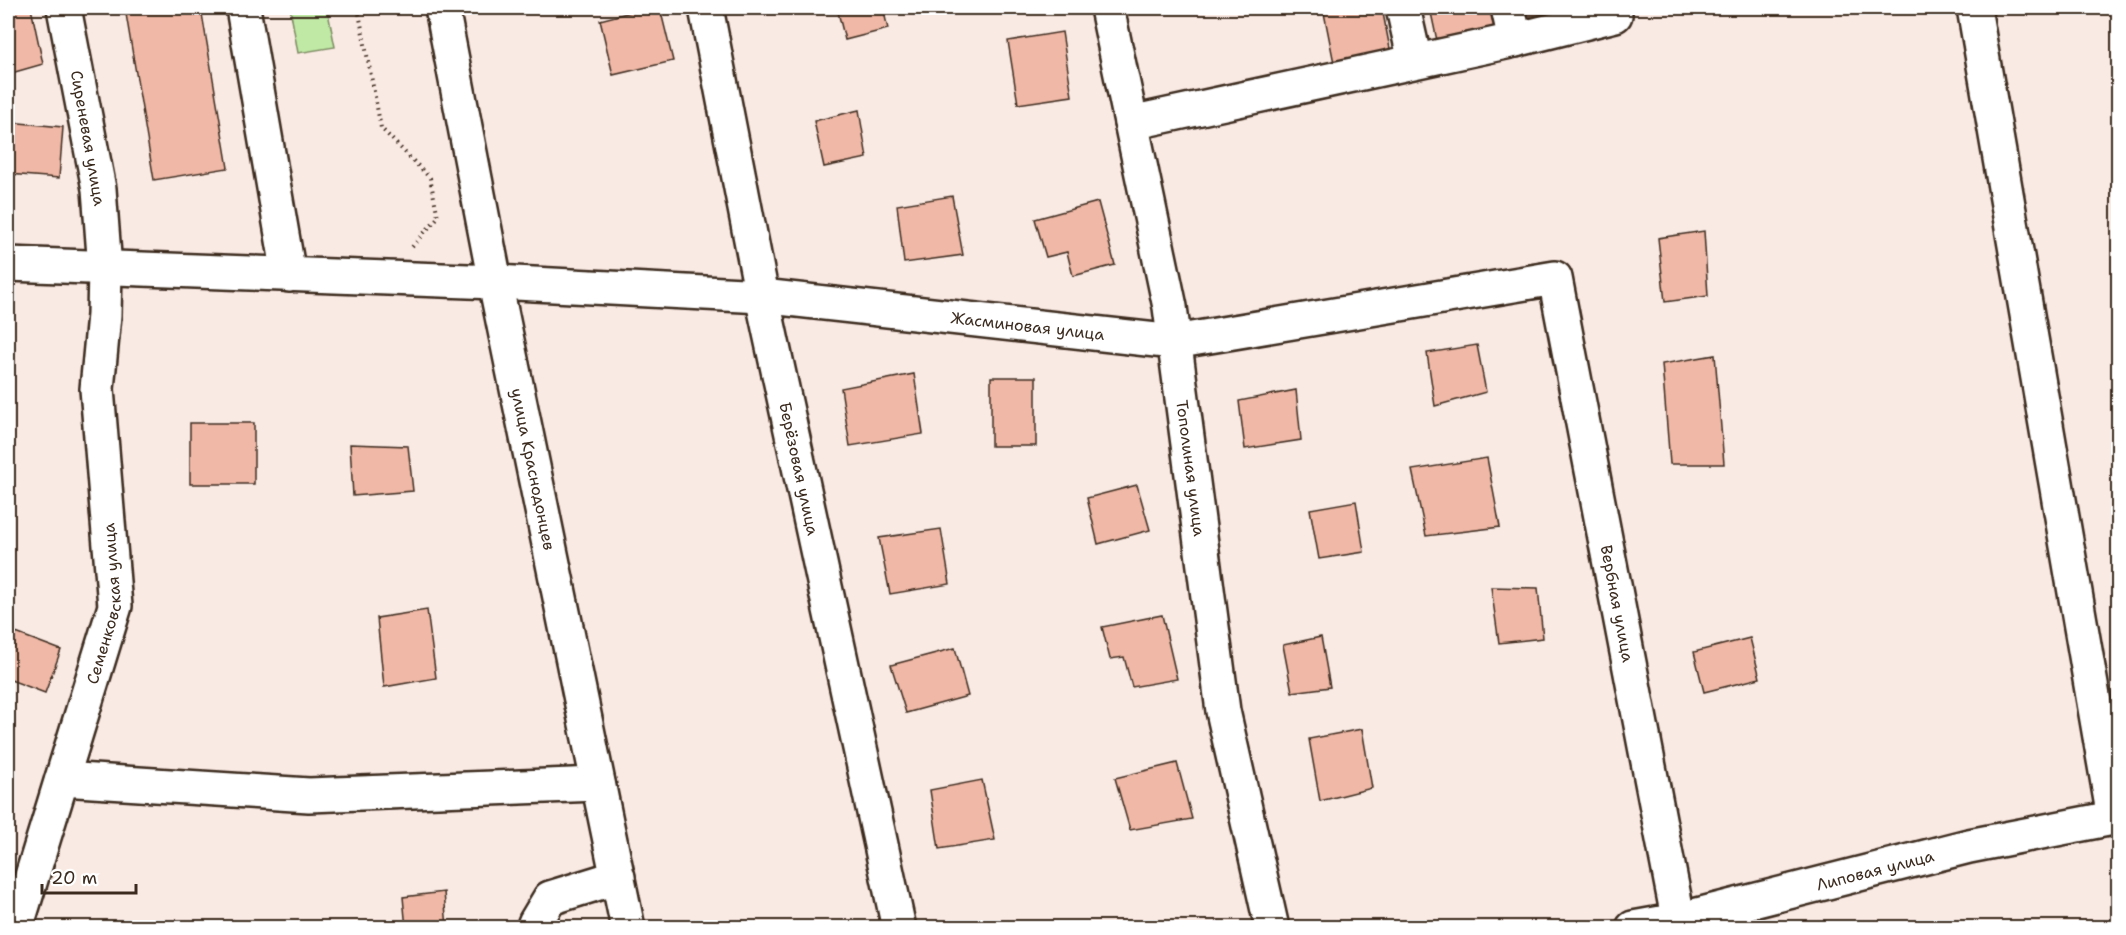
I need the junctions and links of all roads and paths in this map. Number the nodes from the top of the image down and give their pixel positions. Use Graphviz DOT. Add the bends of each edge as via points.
graph roads {
  1 [pos="64,8"];
  2 [pos="243,8"];
  3 [pos="358,8"];
  4 [pos="442,8"];
  5 [pos="706,8"];
  6 [pos="1107,8"];
  7 [pos="1403,8"];
  8 [pos="1508,8"];
  9 [pos="1613,8"];
  10 [pos="1974,8"];
  11 [pos="1515,40"];
  12 [pos="1415,61"];
  13 [pos="1131,123"];
  14 [pos="8,264"];
  15 [pos="105,269"];
  16 [pos="289,275"];
  17 [pos="1555,278"];
  18 [pos="401,279"];
  19 [pos="495,282"];
  20 [pos="762,296"];
  21 [pos="1174,342"];
  22 [pos="62,779"];
  23 [pos="598,784"];
  24 [pos="2116,818"];
  25 [pos="618,877"];
  26 [pos="1679,924"];
  27 [pos="16,927"];
  28 [pos="535,927"];
  29 [pos="628,927"];
  30 [pos="899,927"];
  31 [pos="1272,927"];
  32 [pos="1634,927"];
  1 -- 15 [label="street, Сиреневая улица" via="99,189"];
  2 -- 16 [label="street"];
  3 -- 18 [label="path" via="381,128 430,178 438,217 403,258"];
  4 -- 19 [label="street, улица Краснодонцев"];
  5 -- 20 [label="street, Берёзовая улица"];
  6 -- 13 [label="street, Тополиная улица"];
  7 -- 12 [label="street"];
  8 -- 11 [label="street"];
  9 -- 11 [label="street" via="1615,15"];
  10 -- 24 [label="street"];
  11 -- 12 [label="street"];
  12 -- 13 [label="street"];
  13 -- 21 [label="street, Тополиная улица"];
  14 -- 15 [label="street, Жасминовая улица"];
  15 -- 16 [label="street, Жасминовая улица"];
  15 -- 22 [label="street, Семенковская улица" via="97,389 116,606"];
  16 -- 18 [label="street, Жасминовая улица"];
  17 -- 21 [label="street, Жасминовая улица"];
  17 -- 26 [label="street, Вербная улица"];
  18 -- 19 [label="street, Жасминовая улица"];
  19 -- 20 [label="street, Жасминовая улица"];
  19 -- 23 [label="street, улица Краснодонцев"];
  20 -- 21 [label="street, Жасминовая улица"];
  20 -- 30 [label="street, Берёзовая улица"];
  21 -- 31 [label="street, Тополиная улица" via="1223,711"];
  22 -- 23 [label="street" via="309,795"];
  22 -- 27 [label="street, Семенковская улица"];
  23 -- 25 [label="street, улица Краснодонцев"];
  24 -- 26 [label="street, Липовая улица" via="1969,846"];
  25 -- 28 [label="street" via="550,898"];
  25 -- 29 [label="street, улица Краснодонцев"];
  26 -- 32 [label="street, Липовая улица"];
}
